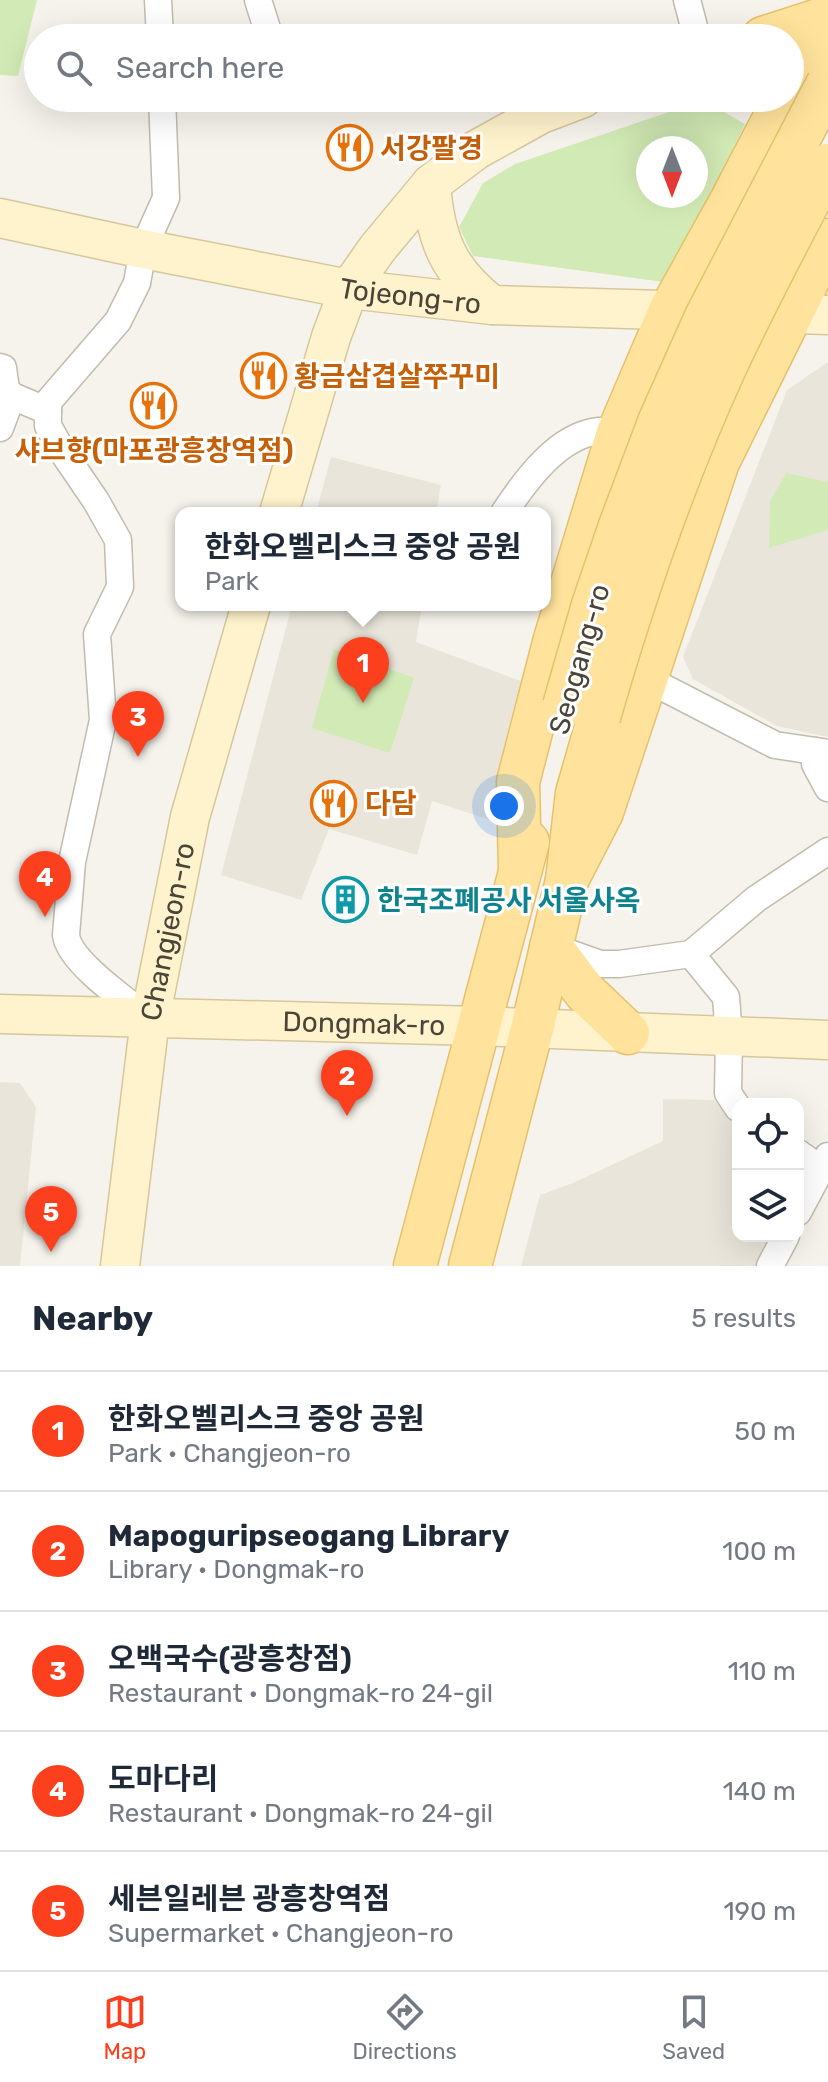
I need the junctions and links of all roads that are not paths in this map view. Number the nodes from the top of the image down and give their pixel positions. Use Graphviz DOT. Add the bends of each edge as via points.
graph roads {
  1 [pos="158,0"];
  2 [pos="258,0"];
  3 [pos="687,0"];
  4 [pos="782,0"];
  5 [pos="828,17"];
  6 [pos="159,24"];
  7 [pos="266,24"];
  8 [pos="693,24"];
  9 [pos="755,24"];
  10 [pos="804,25"];
  11 [pos="804,62"];
  12 [pos="828,83"];
  13 [pos="163,112"];
  14 [pos="546,112"];
  15 [pos="766,112"];
  16 [pos="828,165"];
  17 [pos="431,184"];
  18 [pos="0,218"];
  19 [pos="828,240"];
  20 [pos="143,249"];
  21 [pos="349,289"];
  22 [pos="492,305"];
  23 [pos="670,311"];
  24 [pos="809,314"];
  25 [pos="0,367"];
  26 [pos="12,396"];
  27 [pos="48,411"];
  28 [pos="0,428"];
  29 [pos="618,433"];
  30 [pos="281,507"];
  31 [pos="508,507"];
  32 [pos="249,611"];
  33 [pos="645,678"];
  34 [pos="582,712"];
  35 [pos="821,752"];
  36 [pos="828,788"];
  37 [pos="828,851"];
  38 [pos="520,869"];
  39 [pos="567,880"];
  40 [pos="551,947"];
  41 [pos="691,954"];
  42 [pos="0,1014"];
  43 [pos="150,1019"];
  44 [pos="479,1026"];
  45 [pos="532,1029"];
  46 [pos="628,1033"];
  47 [pos="729,1036"];
  48 [pos="828,1040"];
  49 [pos="732,1099"];
  50 [pos="804,1155"];
  51 [pos="824,1162"];
  52 [pos="804,1200"];
  53 [pos="783,1242"];
  54 [pos="126,1263"];
  55 [pos="415,1266"];
  56 [pos="470,1266"];
  57 [pos="770,1266"];
  1 -- 6 [label="street"];
  2 -- 7 [label="street"];
  3 -- 8 [label="street"];
  4 -- 9 [label="main road"];
  5 -- 10 [label="main road"];
  5 -- 11 [label="main road"];
  12 -- 34 [label="main road, Seogang-ro, bridge" via="706,317 660,420 602,579"];
  13 -- 20 [label="street" via="166,198"];
  14 -- 17 [label="main road" via="476,150"];
  15 -- 23 [label="main road" via="730,203"];
  16 -- 34 [label="main road, Seogang-ro, bridge" via="723,373 627,621"];
  17 -- 21 [label="main road"];
  17 -- 22 [label="main road" via="446,250 459,275"];
  18 -- 20 [label="main road, Tojeong-ro"];
  19 -- 24 [label="main road"];
  20 -- 21 [label="main road, Tojeong-ro"];
  20 -- 27 [label="street" via="137,283 118,321 48,402"];
  21 -- 22 [label="main road, Tojeong-ro"];
  21 -- 30 [label="main road"];
  22 -- 23 [label="main road, Tojeong-ro"];
  23 -- 24 [label="main road, Tojeong-ro"];
  23 -- 29 [label="main road"];
  24 -- 33 [label="main road" via="718,462"];
  25 -- 26 [label="street"];
  26 -- 27 [label="street"];
  26 -- 28 [label="street"];
  27 -- 43 [label="street" via="48,426 118,540 120,587 97,634 103,720 72,862 67,944 91,972"];
  29 -- 31 [label="street" via="582,435 554,452"];
  29 -- 38 [label="main road" via="518,782"];
  32 -- 43 [label="main road, Changjeon-ro" via="190,817"];
  33 -- 35 [label="street" via="775,745"];
  33 -- 39 [label="main road" via="602,812"];
  34 -- 38 [label="main road, Seogang-ro"];
  34 -- 39 [label="main road, Seogang-ro"];
  35 -- 36 [label="street" via="815,764"];
  37 -- 41 [label="street" via="756,899"];
  38 -- 44 [label="main road, Seogang-ro"];
  39 -- 40 [label="main road, Seogang-ro"];
  40 -- 41 [label="street" via="600,964"];
  40 -- 45 [label="main road, Seogang-ro"];
  40 -- 46 [label="main road" via="585,992"];
  41 -- 47 [label="street" via="726,997"];
  42 -- 43 [label="main road, Dongmak-ro"];
  43 -- 44 [label="main road, Dongmak-ro"];
  43 -- 54 [label="main road, Changjeon-ro"];
  44 -- 45 [label="main road, Dongmak-ro"];
  44 -- 55 [label="main road, Seogang-ro"];
  45 -- 46 [label="main road, Dongmak-ro"];
  45 -- 56 [label="main road, Seogang-ro"];
  46 -- 47 [label="main road, Dongmak-ro"];
  47 -- 48 [label="main road, Dongmak-ro"];
  47 -- 49 [label="street"];
  50 -- 51 [label="street"];
  51 -- 52 [label="street"];
  53 -- 57 [label="street"];
}
